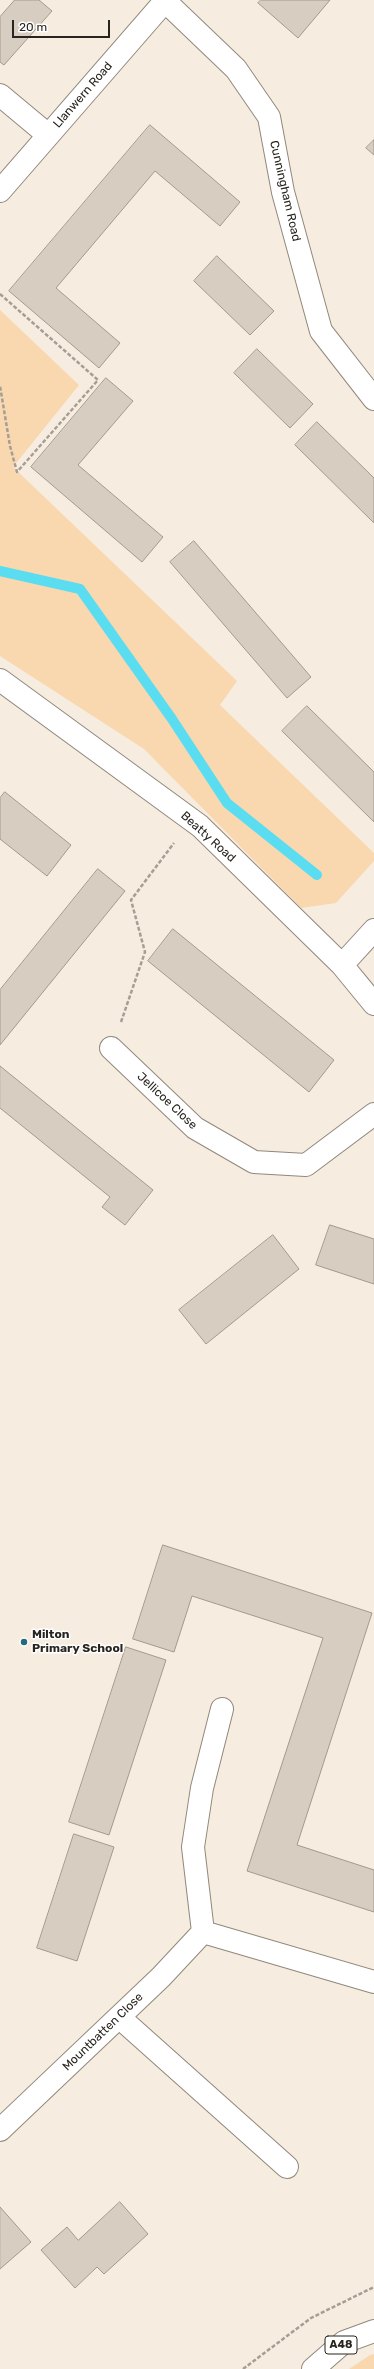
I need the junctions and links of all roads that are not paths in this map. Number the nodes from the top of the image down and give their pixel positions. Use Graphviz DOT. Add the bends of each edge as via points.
graph roads {
  1 [pos="166,1"];
  2 [pos="0,95"];
  3 [pos="48,135"];
  4 [pos="0,191"];
  5 [pos="374,399"];
  6 [pos="0,680"];
  7 [pos="374,930"];
  8 [pos="342,965"];
  9 [pos="374,1004"];
  10 [pos="111,1048"];
  11 [pos="374,1114"];
  12 [pos="222,1709"];
  13 [pos="203,1932"];
  14 [pos="374,1982"];
  15 [pos="119,2017"];
  16 [pos="0,2130"];
  17 [pos="287,2167"];
  18 [pos="374,2330"];
  19 [pos="313,2369"];
  1 -- 3 [label="street, Llanwern Road"];
  1 -- 5 [label="street, Cunningham Road" via="236,69 268,117 283,192 321,332"];
  2 -- 3 [label="street"];
  3 -- 4 [label="street, Llanwern Road"];
  6 -- 8 [label="street, Beatty Road" via="200,826"];
  7 -- 8 [label="street"];
  8 -- 9 [label="street, Beatty Road"];
  10 -- 11 [label="street, Jellicoe Close" via="195,1128 254,1162 306,1166"];
  12 -- 13 [label="street" via="202,1788 193,1847"];
  13 -- 14 [label="street"];
  13 -- 15 [label="street, Mountbatten Close"];
  15 -- 16 [label="street, Mountbatten Close"];
  15 -- 17 [label="street"];
  18 -- 19 [label="street, A48" via="344,2342"];
}
